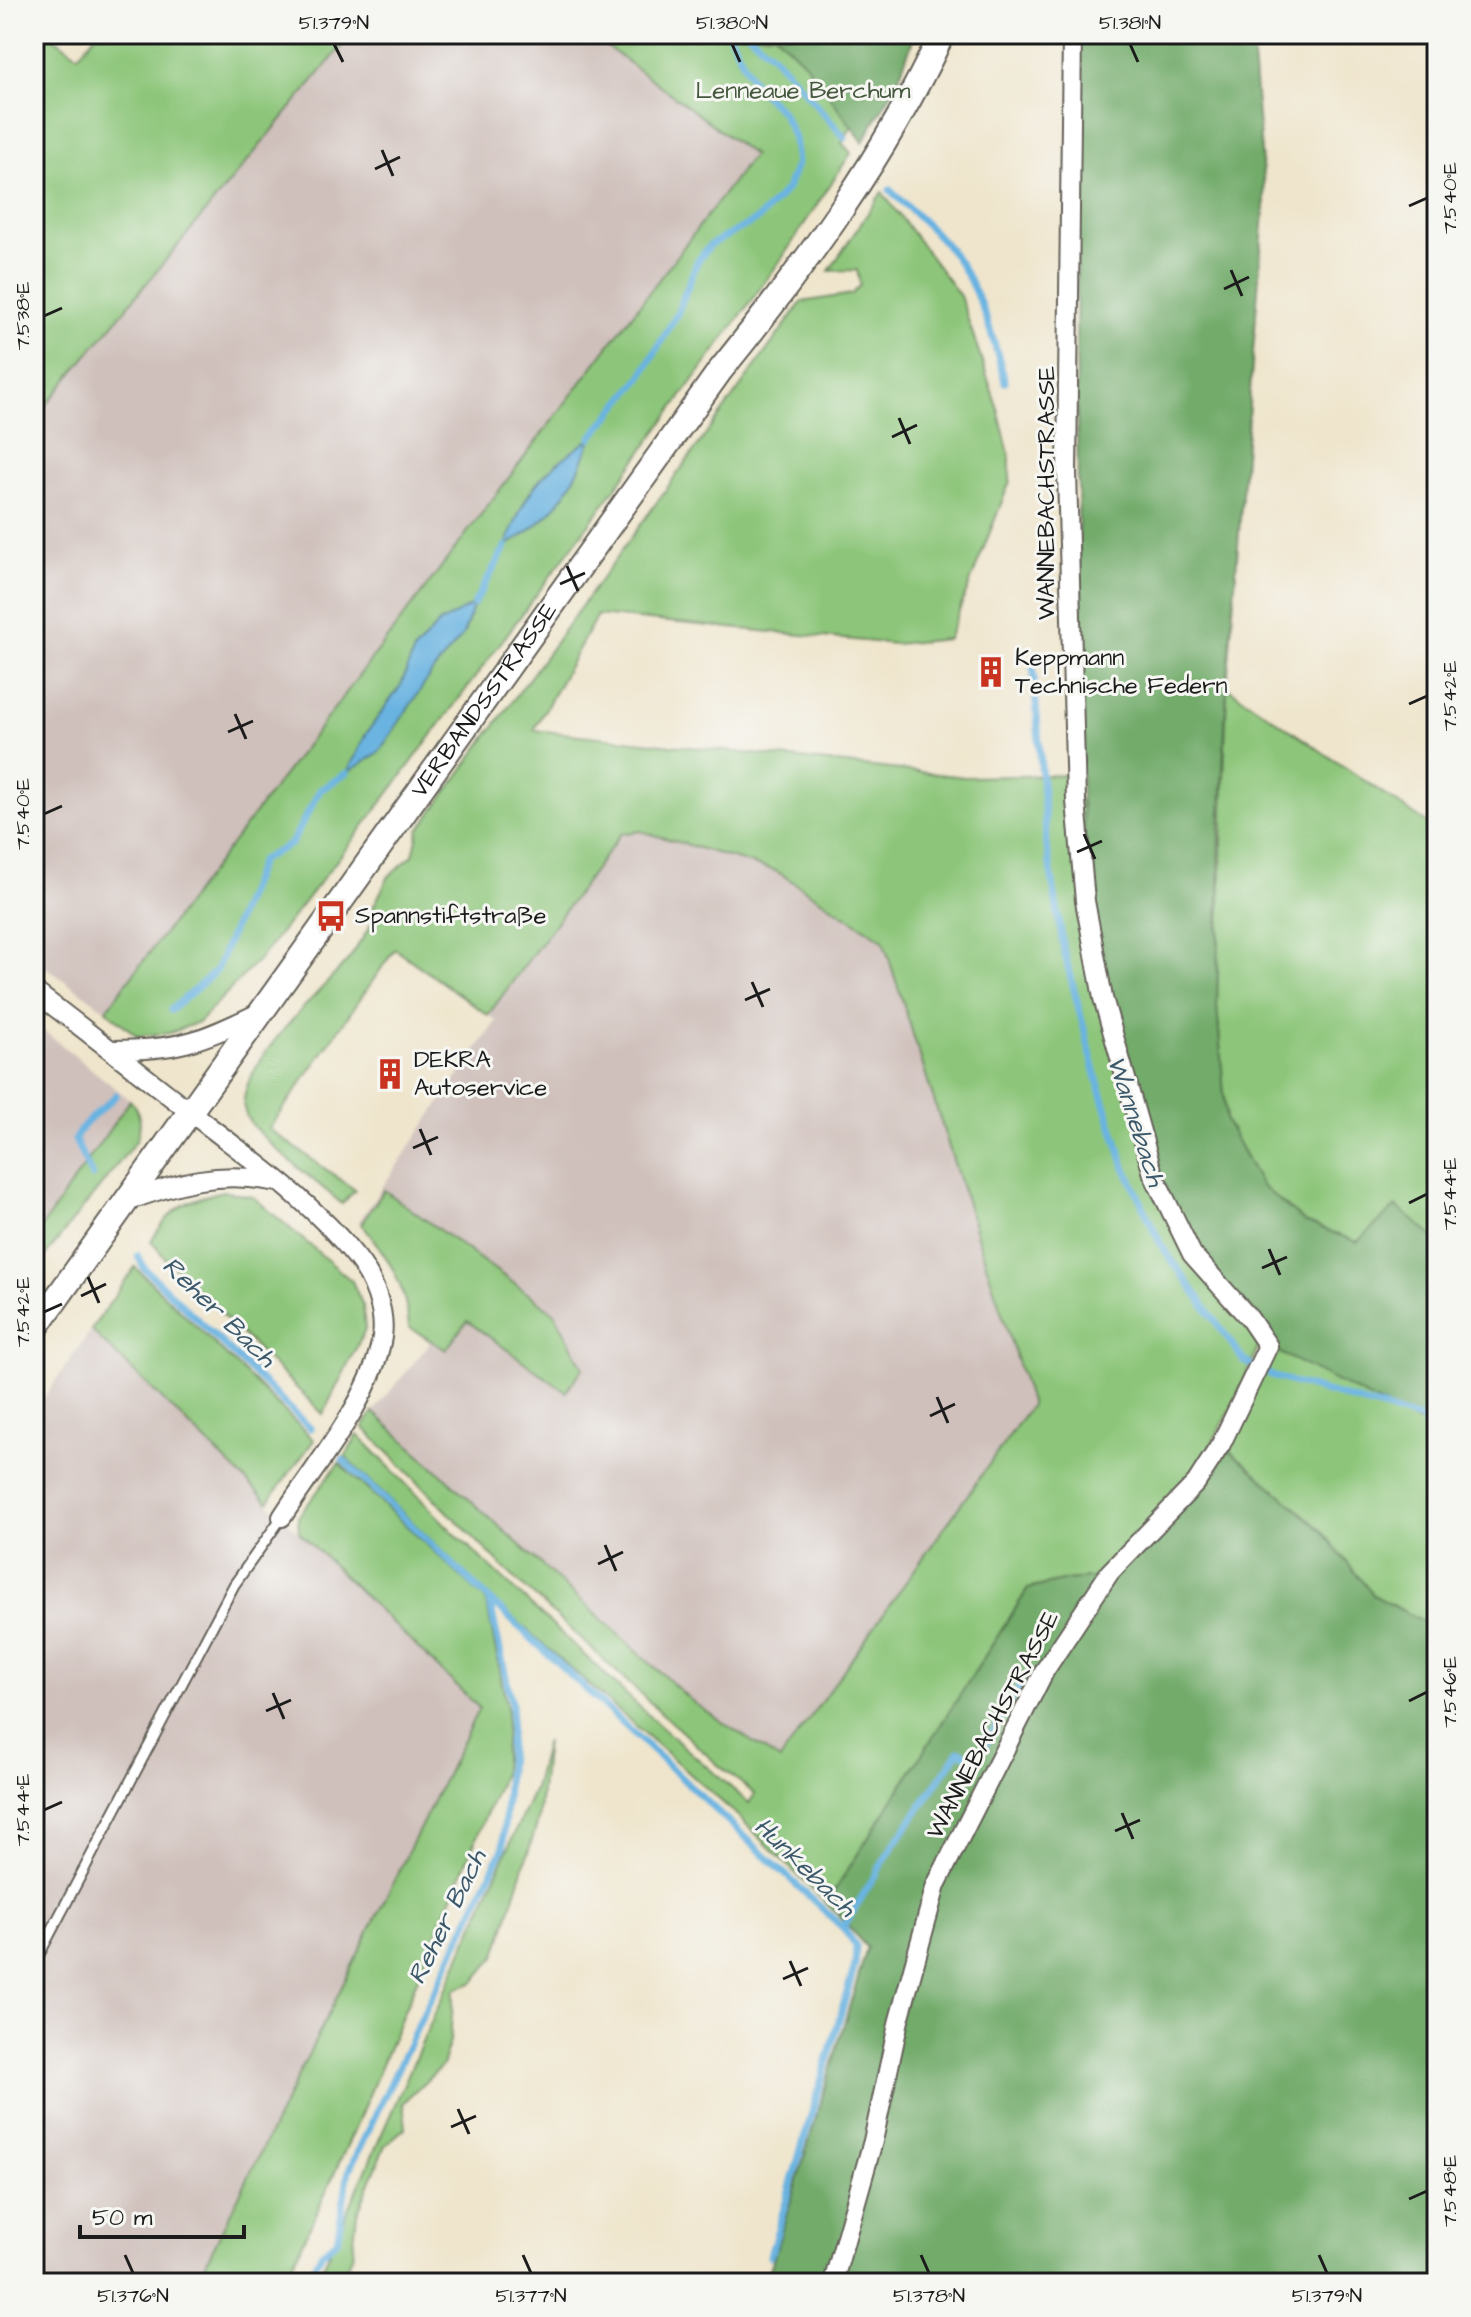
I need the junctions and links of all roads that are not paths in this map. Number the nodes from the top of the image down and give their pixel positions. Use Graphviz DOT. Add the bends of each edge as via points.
graph roads {
  1 [pos="942,34"];
  2 [pos="1072,34"];
  3 [pos="34,991"];
  4 [pos="257,1014"];
  5 [pos="112,1050"];
  6 [pos="188,1110"];
  7 [pos="281,1183"];
  8 [pos="124,1202"];
  9 [pos="34,1330"];
  10 [pos="282,1517"];
  11 [pos="34,1964"];
  12 [pos="833,2283"];
  1 -- 4 [label="main road, VERBANDSSTRASSE" via="918,86 819,243 719,372"];
  2 -- 12 [label="street, WANNEBACHSTRASSE" via="1067,472 1076,801 1085,901 1103,998 1153,1174 1192,1254 1268,1346 1196,1483 1110,1572 1045,1670 936,1885"];
  3 -- 5 [label="street"];
  4 -- 5 [label="street" via="216,1035 164,1050"];
  4 -- 6 [label="main road, VERBANDSSTRASSE"];
  5 -- 6 [label="street"];
  6 -- 7 [label="street"];
  6 -- 8 [label="main road, VERBANDSSTRASSE"];
  7 -- 8 [label="street" via="249,1176 187,1179"];
  7 -- 10 [label="street" via="358,1259 373,1285 382,1336 363,1394"];
  8 -- 9 [label="main road, VERBANDSSTRASSE"];
  10 -- 11 [label="lane" via="234,1585"];
}
